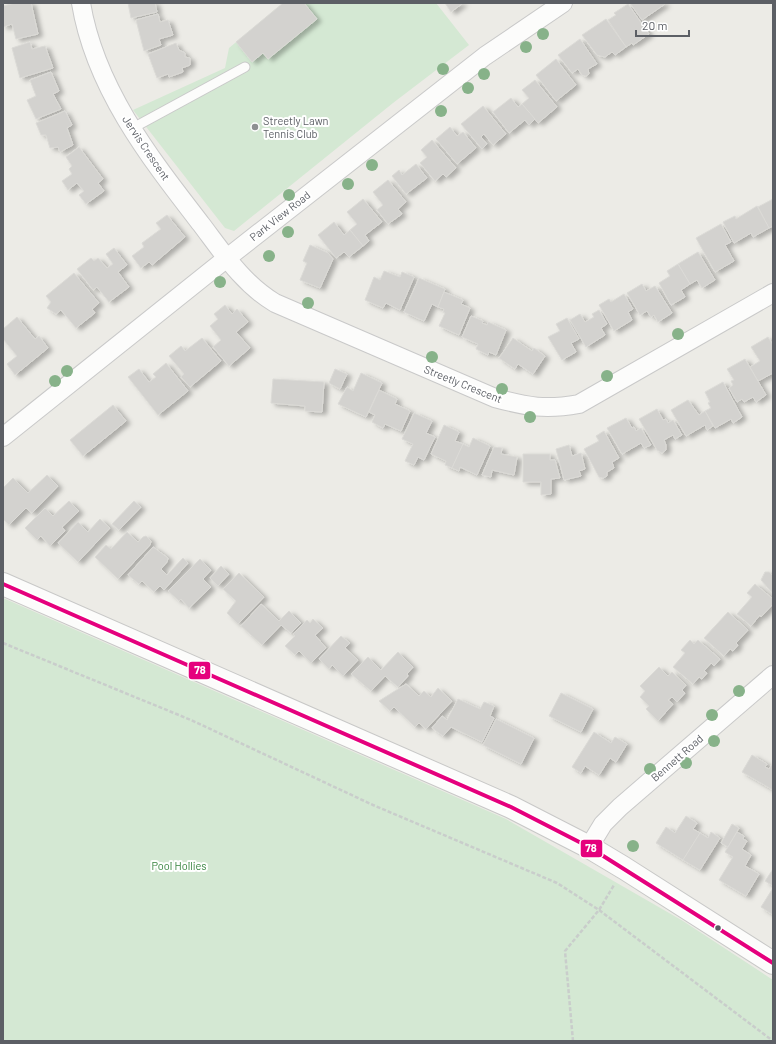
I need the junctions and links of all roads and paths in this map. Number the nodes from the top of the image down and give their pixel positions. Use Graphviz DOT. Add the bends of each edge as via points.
graph roads {
  1 [pos="81,3"];
  2 [pos="563,3"];
  3 [pos="245,67"];
  4 [pos="131,129"];
  5 [pos="227,258"];
  6 [pos="773,293"];
  7 [pos="3,437"];
  8 [pos="3,584"];
  9 [pos="3,643"];
  10 [pos="773,675"];
  11 [pos="588,847"];
  12 [pos="624,868"];
  13 [pos="598,910"];
  14 [pos="773,963"];
  15 [pos="773,1040"];
  16 [pos="573,1041"];
  1 -- 4 [label="street, Jervis Crescent" via="99,68"];
  2 -- 5 [label="street, Park View Road" via="484,56"];
  3 -- 4 [label="lane"];
  4 -- 5 [label="street, Jervis Crescent"];
  5 -- 6 [label="street, Streetly Crescent" via="250,285 275,303 495,398 535,407 556,408 579,404"];
  5 -- 7 [label="street, Park View Road"];
  8 -- 11 [label="main road" via="511,807"];
  9 -- 13 [label="path" via="191,720 373,805 557,882"];
  10 -- 11 [label="street, Bennett Road" via="620,807 603,824"];
  11 -- 12 [label="main road"];
  12 -- 13 [label="path"];
  12 -- 14 [label="main road"];
  13 -- 15 [label="path"];
  13 -- 16 [label="path" via="565,951"];
}
